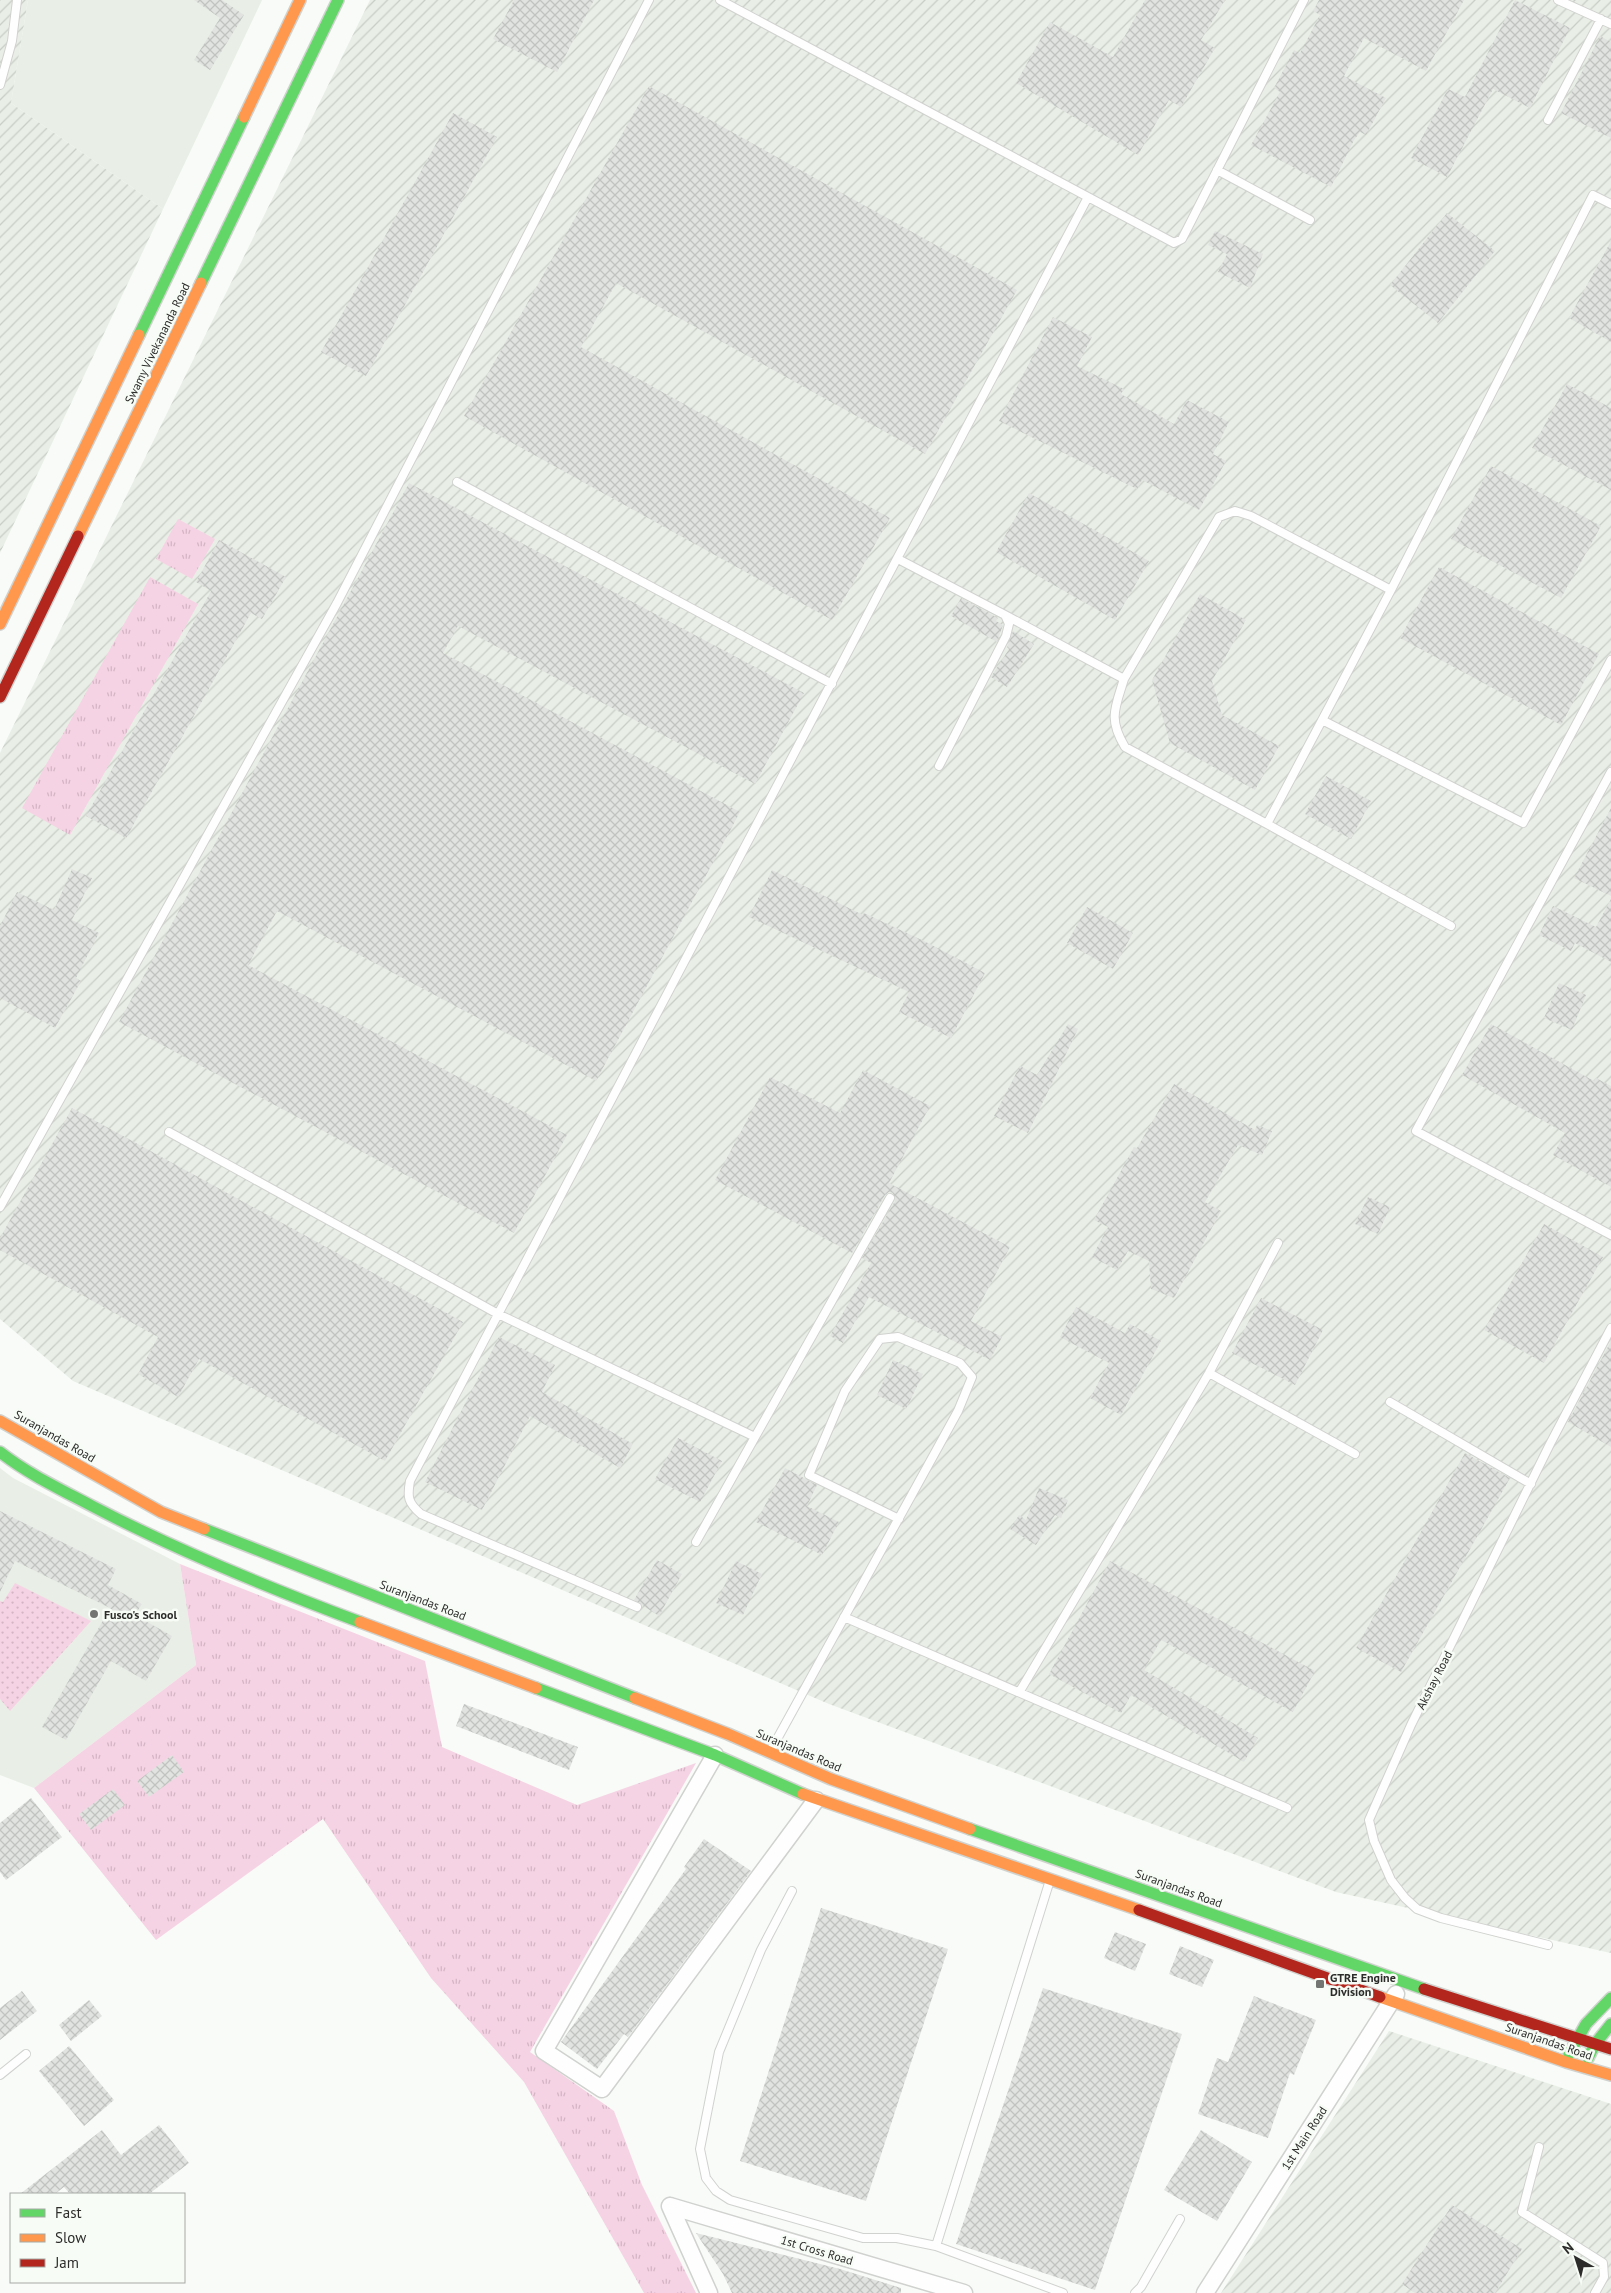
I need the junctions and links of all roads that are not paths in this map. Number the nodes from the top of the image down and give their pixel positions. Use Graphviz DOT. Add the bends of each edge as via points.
graph roads {
  1 [pos="18,0"];
  2 [pos="300,0"];
  3 [pos="338,0"];
  4 [pos="649,0"];
  5 [pos="720,0"];
  6 [pos="1304,0"];
  7 [pos="1558,0"];
  8 [pos="1601,19"];
  9 [pos="1611,24"];
  10 [pos="0,85"];
  11 [pos="1548,120"];
  12 [pos="1217,170"];
  13 [pos="1088,197"];
  14 [pos="1611,204"];
  15 [pos="1310,220"];
  16 [pos="457,482"];
  17 [pos="898,559"];
  18 [pos="1391,590"];
  19 [pos="1005,615"];
  20 [pos="0,624"];
  21 [pos="1611,660"];
  22 [pos="1124,679"];
  23 [pos="832,684"];
  24 [pos="0,697"];
  25 [pos="1322,720"];
  26 [pos="939,766"];
  27 [pos="1611,772"];
  28 [pos="1267,824"];
  29 [pos="1451,926"];
  30 [pos="169,1132"];
  31 [pos="890,1198"];
  32 [pos="0,1207"];
  33 [pos="1611,1234"];
  34 [pos="1278,1244"];
  35 [pos="498,1314"];
  36 [pos="1611,1328"];
  37 [pos="1209,1373"];
  38 [pos="1390,1402"];
  39 [pos="0,1421"];
  40 [pos="755,1437"];
  41 [pos="0,1452"];
  42 [pos="1355,1454"];
  43 [pos="1531,1484"];
  44 [pos="899,1518"];
  45 [pos="696,1542"];
  46 [pos="637,1607"];
  47 [pos="844,1617"];
  48 [pos="1020,1691"];
  49 [pos="715,1755"];
  50 [pos="764,1763"];
  51 [pos="816,1800"];
  52 [pos="1287,1808"];
  53 [pos="1050,1878"];
  54 [pos="792,1890"];
  55 [pos="1548,1945"];
  56 [pos="1401,1982"];
  57 [pos="1611,1998"];
  58 [pos="1393,2001"];
  59 [pos="1611,2024"];
  60 [pos="1575,2039"];
  61 [pos="1595,2044"];
  62 [pos="1611,2049"];
  63 [pos="26,2054"];
  64 [pos="1566,2062"];
  65 [pos="1583,2067"];
  66 [pos="0,2075"];
  67 [pos="1611,2075"];
  68 [pos="1539,2148"];
  69 [pos="1180,2219"];
  70 [pos="936,2246"];
  71 [pos="709,2293"];
  72 [pos="964,2293"];
  73 [pos="1062,2293"];
  74 [pos="1135,2293"];
  75 [pos="1205,2293"];
  76 [pos="1595,2293"];
  1 -- 10 [label="lane" via="12,41"];
  2 -- 20 [label="main road, Swamy Vivekananda Road"];
  3 -- 24 [label="main road, Swamy Vivekananda Road"];
  4 -- 32 [label="lane" via="337,603"];
  5 -- 13 [label="lane"];
  6 -- 12 [label="lane"];
  7 -- 8 [label="lane"];
  8 -- 9 [label="lane"];
  8 -- 11 [label="lane"];
  12 -- 13 [label="lane" via="1178,242"];
  12 -- 15 [label="lane"];
  13 -- 17 [label="lane"];
  14 -- 18 [label="lane" via="1593,195"];
  16 -- 23 [label="lane"];
  17 -- 19 [label="lane"];
  17 -- 23 [label="lane"];
  18 -- 22 [label="lane" via="1235,510 1219,517"];
  18 -- 25 [label="lane"];
  19 -- 22 [label="lane"];
  19 -- 26 [label="lane" via="1009,624 1006,636"];
  21 -- 25 [label="lane" via="1523,823"];
  22 -- 28 [label="lane" via="1112,715 1124,747"];
  23 -- 35 [label="lane"];
  25 -- 28 [label="lane"];
  27 -- 33 [label="lane" via="1416,1131"];
  28 -- 29 [label="lane"];
  30 -- 35 [label="lane"];
  31 -- 40 [label="lane"];
  34 -- 37 [label="lane"];
  35 -- 40 [label="lane"];
  35 -- 46 [label="lane" via="410,1481 407,1496 410,1505 421,1514"];
  36 -- 43 [label="lane, Akshay Road"];
  37 -- 42 [label="lane"];
  37 -- 48 [label="lane"];
  38 -- 43 [label="lane"];
  39 -- 50 [label="main road, Suranjandas Road" via="161,1512 702,1724"];
  40 -- 45 [label="lane"];
  41 -- 49 [label="main road, Suranjandas Road" via="22,1468 153,1538 292,1596"];
  43 -- 55 [label="lane, Akshay Road" via="1411,1725 1369,1820 1374,1841 1391,1880 1417,1909"];
  44 -- 44 [label="lane" via="958,1411 972,1378 960,1363 898,1337 880,1339 845,1391 809,1475"];
  44 -- 47 [label="lane"];
  47 -- 48 [label="lane"];
  47 -- 50 [label="lane"];
  48 -- 52 [label="lane"];
  49 -- 50 [label="main road, Suranjandas Road"];
  49 -- 51 [label="street" via="544,2051 602,2089"];
  50 -- 51 [label="main road, Suranjandas Road"];
  50 -- 56 [label="main road, Suranjandas Road" via="831,1779"];
  51 -- 53 [label="main road, Suranjandas Road"];
  53 -- 58 [label="main road, Suranjandas Road"];
  53 -- 70 [label="lane"];
  54 -- 70 [label="lane" via="761,1950 719,2052 700,2150 706,2178 716,2191 730,2200 863,2238 897,2238"];
  56 -- 58 [label="street, 1st Main Road"];
  56 -- 60 [label="main road, Suranjandas Road"];
  57 -- 60 [label="main road"];
  58 -- 64 [label="main road, Suranjandas Road"];
  58 -- 75 [label="street, 1st Main Road"];
  59 -- 61 [label="main road"];
  60 -- 61 [label="main road, Suranjandas Road"];
  60 -- 64 [label="main road"];
  61 -- 62 [label="main road, Suranjandas Road"];
  61 -- 65 [label="main road"];
  63 -- 66 [label="lane"];
  64 -- 65 [label="main road, Suranjandas Road"];
  65 -- 67 [label="main road, Suranjandas Road"];
  68 -- 76 [label="lane" via="1522,2212 1603,2263 1604,2277"];
  69 -- 74 [label="lane"];
  70 -- 73 [label="lane"];
  71 -- 72 [label="street, 1st Cross Road" via="670,2206"];
}
